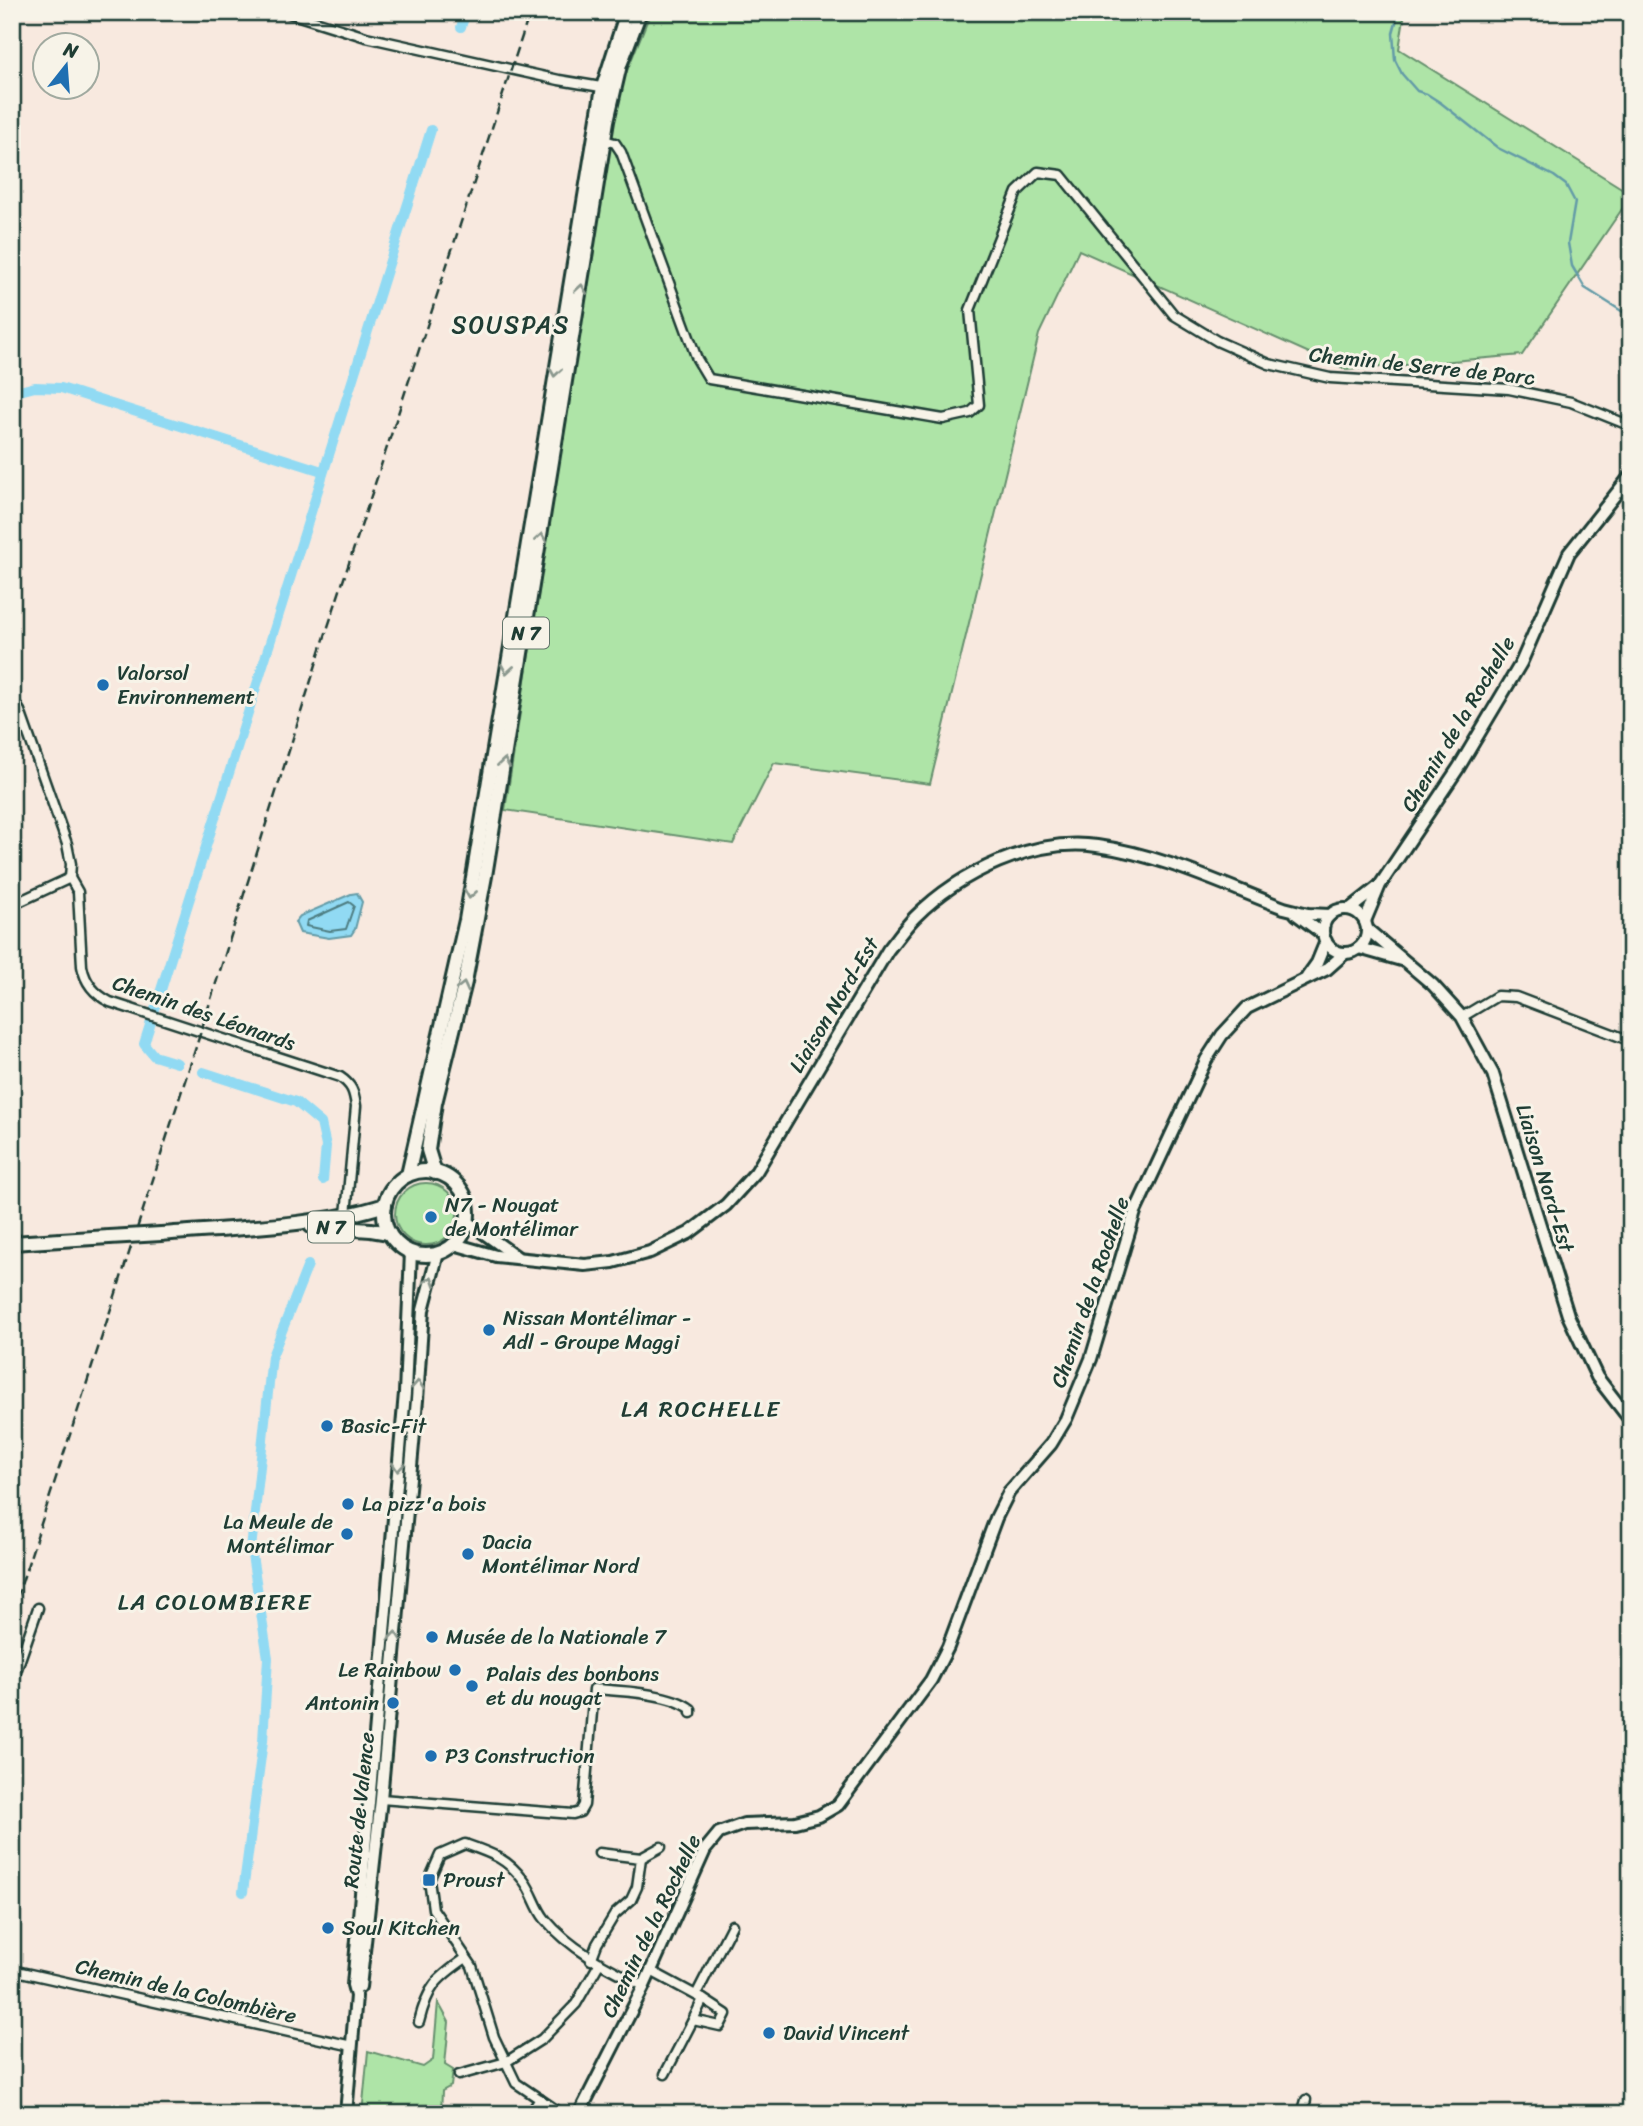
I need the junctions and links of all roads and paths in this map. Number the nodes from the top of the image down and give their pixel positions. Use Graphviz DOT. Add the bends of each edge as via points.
graph roads {
  1 [pos="286,12"];
  2 [pos="627,12"];
  3 [pos="640,12"];
  4 [pos="608,89"];
  5 [pos="599,139"];
  6 [pos="1631,426"];
  7 [pos="1631,475"];
  8 [pos="12,698"];
  9 [pos="70,877"];
  10 [pos="1380,885"];
  11 [pos="12,905"];
  12 [pos="1284,908"];
  13 [pos="1350,909"];
  14 [pos="1330,915"];
  15 [pos="1366,925"];
  16 [pos="1324,937"];
  17 [pos="1359,948"];
  18 [pos="1345,953"];
  19 [pos="1403,961"];
  20 [pos="1305,979"];
  21 [pos="1462,1017"];
  22 [pos="1631,1041"];
  23 [pos="435,1172"];
  24 [pos="408,1175"];
  25 [pos="385,1205"];
  26 [pos="346,1215"];
  27 [pos="467,1221"];
  28 [pos="272,1225"];
  29 [pos="389,1233"];
  30 [pos="12,1244"];
  31 [pos="454,1244"];
  32 [pos="411,1252"];
  33 [pos="439,1253"];
  34 [pos="519,1259"];
  35 [pos="1631,1421"];
  36 [pos="38,1608"];
  37 [pos="12,1684"];
  38 [pos="691,1713"];
  39 [pos="381,1799"];
  40 [pos="661,1847"];
  41 [pos="599,1853"];
  42 [pos="641,1858"];
  43 [pos="732,1925"];
  44 [pos="466,1958"];
  45 [pos="595,1962"];
  46 [pos="12,1970"];
  47 [pos="651,1971"];
  48 [pos="644,1986"];
  49 [pos="356,1996"];
  50 [pos="700,1997"];
  51 [pos="693,2021"];
  52 [pos="419,2022"];
  53 [pos="352,2046"];
  54 [pos="506,2062"];
  55 [pos="665,2074"];
  56 [pos="459,2075"];
  57 [pos="540,2099"];
  58 [pos="1306,2100"];
  59 [pos="346,2114"];
  60 [pos="530,2114"];
  61 [pos="562,2114"];
  62 [pos="579,2114"];
  63 [pos="1301,2114"];
  1 -- 4 [label="street" via="366,37"];
  2 -- 4 [label="main road, N 7"];
  3 -- 4 [label="main road, N 7"];
  4 -- 5 [label="main road, N 7"];
  5 -- 6 [label="street, Chemin de Serre de Parc" via="615,143 621,152 696,359 709,379 943,419 970,413 979,405 970,310 1017,192 1038,172 1061,175 1174,316 1269,364 1329,378 1509,389 1570,402"];
  23 -- 5 [label="main road, N 7, one-way" via="429,1140 485,876"];
  5 -- 24 [label="main road, N 7, one-way" via="466,920"];
  7 -- 10 [label="main road, Chemin de la Rochelle" via="1569,553 1521,663"];
  8 -- 9 [label="street, Chemin des Léonards" via="67,844"];
  9 -- 11 [label="street"];
  9 -- 26 [label="street, Chemin des Léonards" via="78,892 83,976 99,997 350,1084 356,1106"];
  10 -- 13 [label="main road, Chemin de la Rochelle"];
  10 -- 15 [label="main road, Chemin de la Rochelle"];
  12 -- 14 [label="main road, Liaison Nord-Est"];
  12 -- 16 [label="main road, Liaison Nord-Est"];
  12 -- 34 [label="main road, Liaison Nord-Est" via="1130,852 1094,846 1051,848 1004,858 958,881 905,928 756,1172 726,1205 689,1233 650,1252 614,1262 585,1265"];
  13 -- 14 [label="main road"];
  13 -- 15 [label="main road"];
  14 -- 16 [label="main road" via="1324,923"];
  15 -- 17 [label="main road" via="1366,940"];
  15 -- 19 [label="main road, Liaison Nord-Est"];
  16 -- 18 [label="main road" via="1334,950"];
  16 -- 20 [label="main road" via="1318,963"];
  17 -- 18 [label="main road"];
  17 -- 19 [label="main road, Liaison Nord-Est"];
  18 -- 20 [label="main road, Chemin de la Rochelle"];
  19 -- 21 [label="main road, Liaison Nord-Est"];
  20 -- 47 [label="main road, Chemin de la Rochelle" via="1247,1008 1206,1060 1135,1212 1091,1359 1066,1419 1051,1444 1009,1492 931,1680 838,1805 795,1822 744,1824 719,1833 705,1850"];
  21 -- 22 [label="street" via="1497,996 1516,997"];
  21 -- 35 [label="main road, Liaison Nord-Est" via="1493,1074 1568,1315 1597,1377"];
  23 -- 24 [label="main road"];
  23 -- 27 [label="main road" via="461,1190"];
  24 -- 25 [label="main road" via="394,1186"];
  25 -- 26 [label="main road, N 7"];
  25 -- 29 [label="main road"];
  26 -- 28 [label="main road, N 7"];
  27 -- 31 [label="main road"];
  27 -- 34 [label="main road"];
  28 -- 29 [label="main road, N 7"];
  28 -- 30 [label="main road, N 7, bridge"];
  29 -- 32 [label="main road"];
  31 -- 33 [label="main road"];
  31 -- 34 [label="main road, Liaison Nord-Est"];
  32 -- 33 [label="main road"];
  32 -- 49 [label="main road, Route de Valence, one-way" via="407,1358 365,1835"];
  39 -- 33 [label="main road, Route de Valence, one-way" via="422,1310"];
  36 -- 37 [label="street"];
  38 -- 39 [label="street" via="684,1703 594,1689 584,1805 573,1814"];
  39 -- 49 [label="main road, Route de Valence"];
  40 -- 42 [label="street"];
  41 -- 42 [label="street"];
  42 -- 45 [label="street" via="637,1887 597,1944"];
  43 -- 50 [label="street"];
  44 -- 45 [label="street" via="433,1909 429,1880 440,1855 465,1844 498,1855 524,1881 544,1918"];
  44 -- 52 [label="street" via="432,1984"];
  44 -- 54 [label="street"];
  45 -- 48 [label="street"];
  45 -- 54 [label="street" via="576,2004 542,2039"];
  46 -- 53 [label="street, Chemin de la Colombière"];
  47 -- 48 [label="main road, Chemin de la Rochelle"];
  47 -- 50 [label="street"];
  48 -- 62 [label="main road, Chemin de la Rochelle"];
  49 -- 53 [label="main road, Route de Valence"];
  50 -- 51 [label="street"];
  50 -- 51 [label="street" via="726,2014 720,2026"];
  51 -- 55 [label="street"];
  53 -- 59 [label="main road, Route de Valence"];
  54 -- 56 [label="street"];
  54 -- 57 [label="street" via="516,2082"];
  57 -- 60 [label="street"];
  57 -- 61 [label="street"];
  58 -- 63 [label="street"];
}
